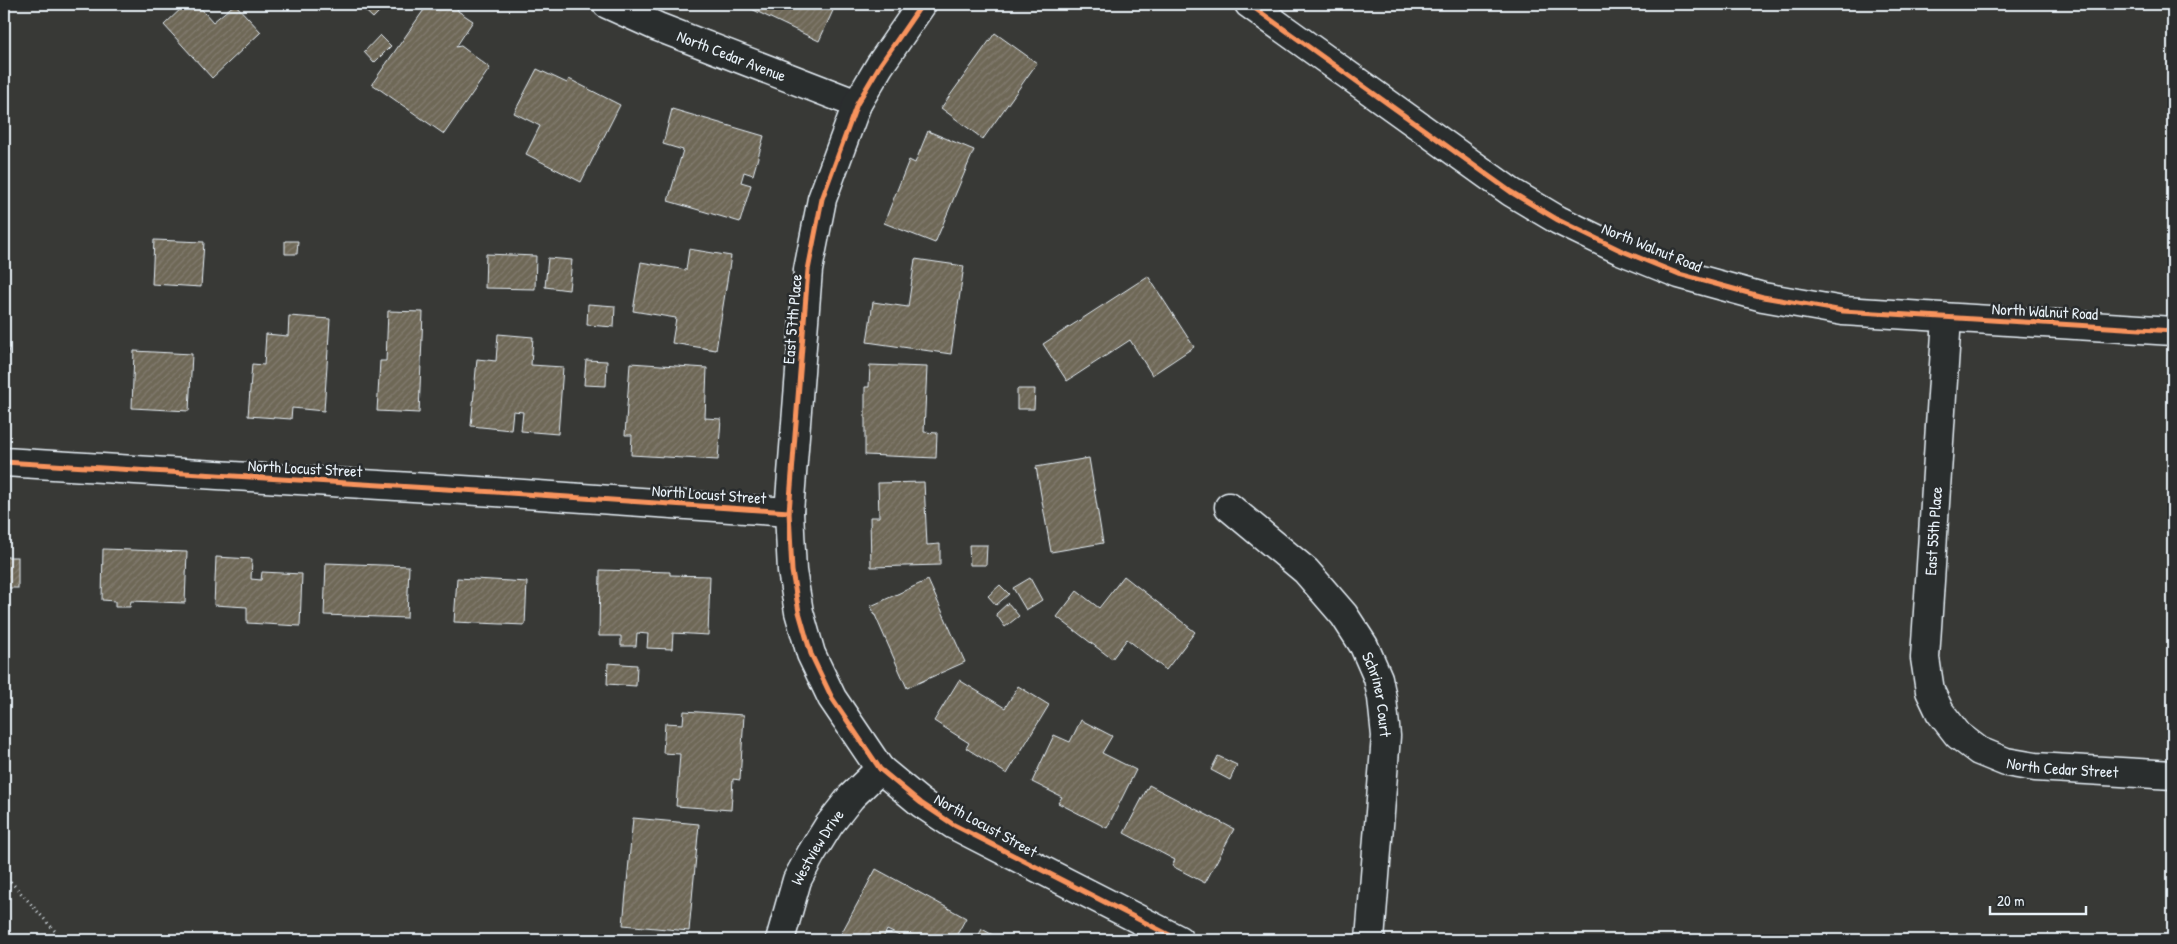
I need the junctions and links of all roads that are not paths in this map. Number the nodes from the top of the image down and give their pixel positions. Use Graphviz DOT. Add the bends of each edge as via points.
graph roads {
  1 [pos="607,4"];
  2 [pos="922,4"];
  3 [pos="1249,4"];
  4 [pos="857,104"];
  5 [pos="1947,318"];
  6 [pos="2173,331"];
  7 [pos="4,462"];
  8 [pos="1229,507"];
  9 [pos="789,512"];
  10 [pos="1958,735"];
  11 [pos="880,769"];
  12 [pos="2173,775"];
  13 [pos="780,940"];
  14 [pos="1180,940"];
  15 [pos="1370,940"];
  1 -- 4 [label="street, North Cedar Avenue"];
  2 -- 4 [label="street, East 57th Place"];
  3 -- 5 [label="street, North Walnut Road" via="1511,192 1558,220 1620,250 1679,274 1764,297 1842,311"];
  4 -- 9 [label="street, East 57th Place" via="822,199 808,270"];
  5 -- 6 [label="street, North Walnut Road"];
  5 -- 10 [label="street, East 55th Place" via="1925,658 1930,690 1940,712"];
  7 -- 9 [label="street, North Locust Street"];
  8 -- 15 [label="street, Schriner Court" via="1306,571 1344,615 1364,646 1378,678 1386,736"];
  9 -- 11 [label="street, North Locust Street" via="799,612 811,654 832,698"];
  10 -- 12 [label="street, North Cedar Street" via="1979,751 2006,762 2035,767"];
  11 -- 13 [label="street, Westview Drive" via="851,797 811,854 797,880"];
  11 -- 14 [label="street, North Locust Street" via="954,825"];
}
